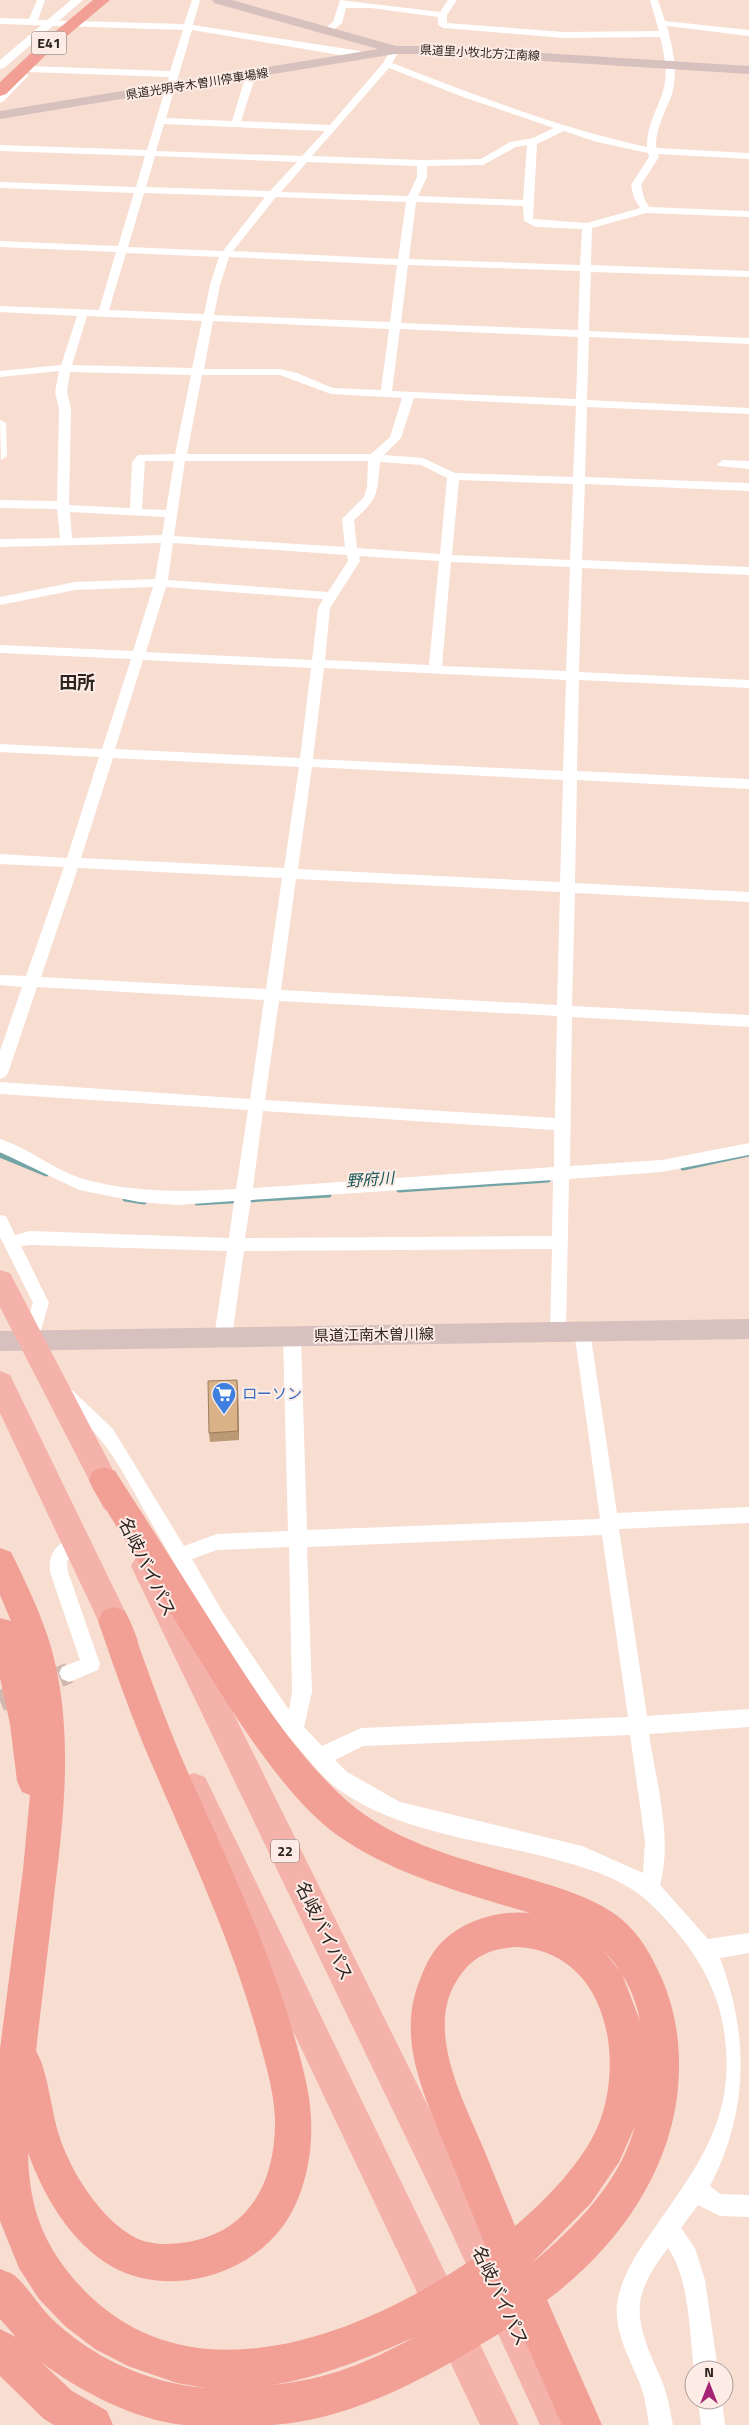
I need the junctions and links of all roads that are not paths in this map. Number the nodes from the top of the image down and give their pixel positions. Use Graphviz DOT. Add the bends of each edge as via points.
graph roads {
  1 [pos="41,0"];
  2 [pos="78,0"];
  3 [pos="86,0"];
  4 [pos="102,0"];
  5 [pos="110,0"];
  6 [pos="196,0"];
  7 [pos="218,0"];
  8 [pos="453,0"];
  9 [pos="654,0"];
  10 [pos="344,2"];
  11 [pos="442,15"];
  12 [pos="0,21"];
  13 [pos="33,22"];
  14 [pos="49,22"];
  15 [pos="661,23"];
  16 [pos="80,24"];
  17 [pos="188,27"];
  18 [pos="328,30"];
  19 [pos="749,33"];
  20 [pos="664,34"];
  21 [pos="394,50"];
  22 [pos="363,56"];
  23 [pos="386,64"];
  24 [pos="669,64"];
  25 [pos="0,66"];
  26 [pos="30,69"];
  27 [pos="749,70"];
  28 [pos="0,73"];
  29 [pos="174,74"];
  30 [pos="251,75"];
  31 [pos="171,88"];
  32 [pos="0,91"];
  33 [pos="0,99"];
  34 [pos="0,115"];
  35 [pos="162,121"];
  36 [pos="236,124"];
  37 [pos="333,128"];
  38 [pos="562,128"];
  39 [pos="532,141"];
  40 [pos="0,148"];
  41 [pos="651,151"];
  42 [pos="150,154"];
  43 [pos="749,156"];
  44 [pos="305,158"];
  45 [pos="422,163"];
  46 [pos="0,185"];
  47 [pos="140,190"];
  48 [pos="273,194"];
  49 [pos="411,199"];
  50 [pos="527,203"];
  51 [pos="646,210"];
  52 [pos="749,214"];
  53 [pos="587,226"];
  54 [pos="0,244"];
  55 [pos="122,249"];
  56 [pos="225,255"];
  57 [pos="404,262"];
  58 [pos="586,267"];
  59 [pos="749,274"];
  60 [pos="0,309"];
  61 [pos="82,313"];
  62 [pos="103,314"];
  63 [pos="208,319"];
  64 [pos="394,327"];
  65 [pos="584,335"];
  66 [pos="749,341"];
  67 [pos="64,369"];
  68 [pos="199,372"];
  69 [pos="0,374"];
  70 [pos="386,394"];
  71 [pos="409,395"];
  72 [pos="582,404"];
  73 [pos="749,411"];
  74 [pos="0,423"];
  75 [pos="1,456"];
  76 [pos="180,457"];
  77 [pos="374,458"];
  78 [pos="723,464"];
  79 [pos="749,465"];
  80 [pos="454,476"];
  81 [pos="579,481"];
  82 [pos="749,488"];
  83 [pos="0,504"];
  84 [pos="63,506"];
  85 [pos="136,512"];
  86 [pos="172,514"];
  87 [pos="168,539"];
  88 [pos="66,541"];
  89 [pos="0,543"];
  90 [pos="353,553"];
  91 [pos="445,558"];
  92 [pos="577,564"];
  93 [pos="749,570"];
  94 [pos="161,583"];
  95 [pos="332,596"];
  96 [pos="0,601"];
  97 [pos="0,649"];
  98 [pos="139,657"];
  99 [pos="318,664"];
  100 [pos="435,669"];
  101 [pos="573,675"];
  102 [pos="749,684"];
  103 [pos="0,748"];
  104 [pos="108,754"];
  105 [pos="305,763"];
  106 [pos="570,776"];
  107 [pos="749,784"];
  108 [pos="0,859"];
  109 [pos="72,862"];
  110 [pos="288,873"];
  111 [pos="568,888"];
  112 [pos="749,897"];
  113 [pos="0,980"];
  114 [pos="31,981"];
  115 [pos="272,995"];
  116 [pos="565,1011"];
  117 [pos="749,1021"];
  118 [pos="0,1073"];
  119 [pos="0,1088"];
  120 [pos="256,1107"];
  121 [pos="563,1125"];
  122 [pos="0,1145"];
  123 [pos="749,1149"];
  124 [pos="561,1178"];
  125 [pos="242,1200"];
  126 [pos="0,1221"];
  127 [pos="10,1242"];
  128 [pos="559,1242"];
  129 [pos="235,1245"];
  130 [pos="0,1281"];
  131 [pos="749,1329"];
  132 [pos="558,1332"];
  133 [pos="582,1332"];
  134 [pos="222,1337"];
  135 [pos="292,1337"];
  136 [pos="15,1341"];
  137 [pos="50,1379"];
  138 [pos="0,1384"];
  139 [pos="104,1480"];
  140 [pos="749,1515"];
  141 [pos="610,1521"];
  142 [pos="298,1540"];
  143 [pos="77,1542"];
  144 [pos="179,1556"];
  145 [pos="0,1562"];
  146 [pos="114,1621"];
  147 [pos="0,1632"];
  148 [pos="69,1673"];
  149 [pos="749,1718"];
  150 [pos="638,1726"];
  151 [pos="294,1731"];
  152 [pos="319,1758"];
  153 [pos="40,1873"];
  154 [pos="648,1890"];
  155 [pos="749,1943"];
  156 [pos="704,1950"];
  157 [pos="22,2017"];
  158 [pos="696,2188"];
  159 [pos="749,2206"];
  160 [pos="668,2229"];
  161 [pos="0,2288"];
  162 [pos="0,2349"];
  163 [pos="705,2360"];
  164 [pos="711,2410"];
  165 [pos="93,2425"];
  166 [pos="500,2425"];
  167 [pos="560,2425"];
  168 [pos="582,2425"];
  169 [pos="661,2425"];
  170 [pos="713,2425"];
  1 -- 13 [label="street"];
  2 -- 14 [label="street"];
  3 -- 28 [label="highway, E41"];
  4 -- 32 [label="highway, E41" via="50,43"];
  5 -- 16 [label="street"];
  6 -- 17 [label="street"];
  7 -- 18 [label="main road, 県道里小牧北方江南線"];
  8 -- 11 [label="street"];
  9 -- 15 [label="street"];
  10 -- 11 [label="street"];
  10 -- 18 [label="street" via="337,23"];
  11 -- 20 [label="street" via="443,25 482,29 564,35"];
  12 -- 13 [label="street"];
  13 -- 14 [label="street"];
  14 -- 16 [label="street"];
  14 -- 25 [label="street"];
  15 -- 19 [label="street"];
  15 -- 20 [label="street"];
  16 -- 17 [label="street"];
  16 -- 26 [label="street"];
  17 -- 22 [label="street"];
  17 -- 29 [label="street"];
  18 -- 21 [label="main road, 県道里小牧北方江南線"];
  20 -- 24 [label="street"];
  21 -- 22 [label="main road, 県道光明寺木曽川停車場線"];
  21 -- 23 [label="street"];
  21 -- 24 [label="main road, 県道里小牧北方江南線"];
  22 -- 30 [label="main road, 県道光明寺木曽川停車場線"];
  23 -- 37 [label="street"];
  23 -- 38 [label="street"];
  24 -- 27 [label="main road, 県道里小牧北方江南線"];
  24 -- 41 [label="street" via="671,77 651,130"];
  26 -- 29 [label="street"];
  26 -- 33 [label="street"];
  29 -- 31 [label="street"];
  30 -- 31 [label="main road, 県道光明寺木曽川停車場線"];
  30 -- 36 [label="street"];
  31 -- 34 [label="main road, 県道光明寺木曽川停車場線"];
  31 -- 35 [label="street"];
  35 -- 36 [label="street"];
  35 -- 42 [label="street"];
  36 -- 37 [label="street"];
  37 -- 44 [label="street"];
  38 -- 39 [label="street"];
  38 -- 41 [label="street"];
  39 -- 45 [label="street" via="513,144 483,162"];
  39 -- 50 [label="street"];
  40 -- 42 [label="street"];
  41 -- 43 [label="street"];
  41 -- 51 [label="street" via="654,157 636,185 638,198"];
  42 -- 44 [label="street"];
  42 -- 47 [label="street"];
  44 -- 45 [label="street"];
  44 -- 48 [label="street"];
  45 -- 49 [label="street" via="424,171"];
  46 -- 47 [label="street"];
  47 -- 48 [label="street"];
  47 -- 55 [label="street"];
  48 -- 49 [label="street"];
  48 -- 56 [label="street"];
  49 -- 50 [label="street"];
  49 -- 57 [label="street"];
  50 -- 53 [label="street" via="529,221 536,224"];
  51 -- 52 [label="street"];
  51 -- 53 [label="street"];
  53 -- 58 [label="street"];
  54 -- 55 [label="street"];
  55 -- 56 [label="street"];
  55 -- 62 [label="street"];
  56 -- 57 [label="street"];
  56 -- 63 [label="street"];
  57 -- 58 [label="street"];
  57 -- 64 [label="street"];
  58 -- 59 [label="street"];
  58 -- 65 [label="street"];
  60 -- 61 [label="street"];
  61 -- 62 [label="street"];
  61 -- 67 [label="street"];
  62 -- 63 [label="street"];
  63 -- 64 [label="street"];
  63 -- 68 [label="street"];
  64 -- 65 [label="street"];
  64 -- 70 [label="street"];
  65 -- 66 [label="street"];
  65 -- 72 [label="street"];
  67 -- 68 [label="street"];
  67 -- 69 [label="street"];
  67 -- 84 [label="street" via="61,392 64,409"];
  68 -- 70 [label="street" via="280,372 331,391"];
  68 -- 76 [label="street"];
  70 -- 71 [label="street"];
  71 -- 72 [label="street"];
  71 -- 77 [label="street" via="395,438"];
  72 -- 73 [label="street"];
  72 -- 81 [label="street"];
  74 -- 75 [label="street"];
  76 -- 77 [label="street"];
  76 -- 85 [label="street" via="142,457 138,462"];
  76 -- 86 [label="street"];
  77 -- 80 [label="street" via="423,462"];
  77 -- 90 [label="street" via="371,497 348,520"];
  78 -- 79 [label="street"];
  80 -- 81 [label="street"];
  80 -- 91 [label="street"];
  81 -- 82 [label="street"];
  81 -- 92 [label="street"];
  83 -- 84 [label="street"];
  84 -- 85 [label="street"];
  84 -- 88 [label="street"];
  85 -- 86 [label="street"];
  86 -- 87 [label="street"];
  87 -- 88 [label="street"];
  87 -- 90 [label="street"];
  87 -- 94 [label="street"];
  88 -- 89 [label="street"];
  90 -- 91 [label="street"];
  90 -- 95 [label="street" via="354,561"];
  91 -- 92 [label="street"];
  91 -- 100 [label="street"];
  92 -- 93 [label="street"];
  92 -- 101 [label="street"];
  94 -- 95 [label="street"];
  94 -- 96 [label="street" via="75,586"];
  94 -- 98 [label="street"];
  95 -- 99 [label="street" via="324,608"];
  97 -- 98 [label="street"];
  98 -- 99 [label="street"];
  98 -- 104 [label="street"];
  99 -- 100 [label="street"];
  99 -- 105 [label="street"];
  100 -- 101 [label="street"];
  101 -- 102 [label="street"];
  101 -- 106 [label="street"];
  103 -- 104 [label="street"];
  104 -- 105 [label="street"];
  104 -- 109 [label="street"];
  105 -- 106 [label="street"];
  105 -- 110 [label="street"];
  106 -- 107 [label="street"];
  106 -- 111 [label="street"];
  108 -- 109 [label="street"];
  109 -- 110 [label="street"];
  109 -- 114 [label="street"];
  110 -- 111 [label="street"];
  110 -- 115 [label="street"];
  111 -- 112 [label="street"];
  111 -- 116 [label="street"];
  113 -- 114 [label="street"];
  114 -- 115 [label="street"];
  114 -- 118 [label="street"];
  115 -- 116 [label="street"];
  115 -- 120 [label="street"];
  116 -- 117 [label="street"];
  116 -- 121 [label="street"];
  119 -- 120 [label="street"];
  120 -- 121 [label="street"];
  120 -- 125 [label="street"];
  121 -- 124 [label="street"];
  122 -- 125 [label="street" via="79,1184 107,1191 178,1200"];
  123 -- 124 [label="street" via="662,1166"];
  124 -- 125 [label="street" via="492,1179"];
  124 -- 128 [label="street"];
  125 -- 129 [label="street"];
  126 -- 127 [label="street"];
  127 -- 129 [label="street" via="30,1238"];
  127 -- 136 [label="street" via="41,1303"];
  128 -- 129 [label="street"];
  128 -- 132 [label="street"];
  129 -- 134 [label="street"];
  130 -- 136 [label="highway, 名岐バイパス / 22"];
  131 -- 133 [label="main road, 県道江南木曽川線"];
  132 -- 133 [label="main road, 県道江南木曽川線"];
  132 -- 135 [label="main road, 県道江南木曽川線"];
  133 -- 141 [label="street"];
  134 -- 135 [label="main road, 県道江南木曽川線"];
  134 -- 136 [label="main road, 県道江南木曽川線"];
  135 -- 142 [label="street"];
  136 -- 137 [label="highway, 名岐バイパス / 22"];
  137 -- 139 [label="highway, 名岐バイパス / 22"];
  137 -- 144 [label="street" via="107,1434"];
  138 -- 143 [label="highway"];
  139 -- 161 [label="highway" via="246,1705 316,1794 343,1820 372,1840 401,1854 575,1911 606,1929 628,1952 644,1977 656,2011 661,2049 660,2091 651,2132 638,2167 594,2231 561,2264 471,2329 352,2388 269,2406 217,2407 171,2403 120,2387 82,2369 48,2342"];
  139 -- 167 [label="highway, 名岐バイパス / 22" via="463,2216"];
  140 -- 141 [label="street"];
  141 -- 142 [label="street" via="602,1527"];
  141 -- 150 [label="street"];
  142 -- 144 [label="street" via="217,1542"];
  142 -- 151 [label="street" via="302,1692"];
  143 -- 146 [label="highway"];
  143 -- 148 [label="street" via="58,1558 59,1572 91,1664"];
  144 -- 151 [label="street" via="254,1677"];
  145 -- 153 [label="highway" via="25,1613 37,1654 45,1700 49,1744 48,1795"];
  146 -- 157 [label="highway" via="146,1711 260,1977 284,2064 292,2104 293,2133 281,2192 270,2214 234,2247 183,2262 155,2262 130,2255 108,2242 69,2197 51,2167 38,2132 24,2061"];
  146 -- 166 [label="highway"];
  147 -- 153 [label="highway" via="18,1684 27,1730 35,1788"];
  149 -- 150 [label="street"];
  150 -- 152 [label="street" via="361,1737"];
  150 -- 154 [label="street" via="654,1841 654,1869"];
  151 -- 152 [label="street"];
  152 -- 154 [label="street" via="340,1779 396,1811 582,1856 641,1883"];
  153 -- 157 [label="highway"];
  154 -- 156 [label="street" via="671,1909"];
  155 -- 156 [label="street"];
  156 -- 158 [label="street" via="715,1968 733,2022 736,2090 720,2147"];
  157 -- 168 [label="highway" via="9,2142 11,2181 18,2220 54,2290 85,2320 122,2345 161,2360 205,2369 249,2370 332,2353 408,2320 499,2263 546,2224 579,2189 608,2146 618,2118 626,2083 627,2047 622,2017 611,1989 594,1963 572,1946 548,1935 512,1929 473,1940 456,1952 444,1967 434,1988 428,2017 435,2072 541,2335"];
  158 -- 159 [label="street" via="708,2201 726,2207"];
  158 -- 160 [label="street"];
  160 -- 163 [label="street" via="687,2256 694,2280"];
  160 -- 169 [label="street" via="642,2265 628,2304 630,2326 656,2396"];
  162 -- 165 [label="highway" via="58,2405"];
  164 -- 170 [label="street"];
}
